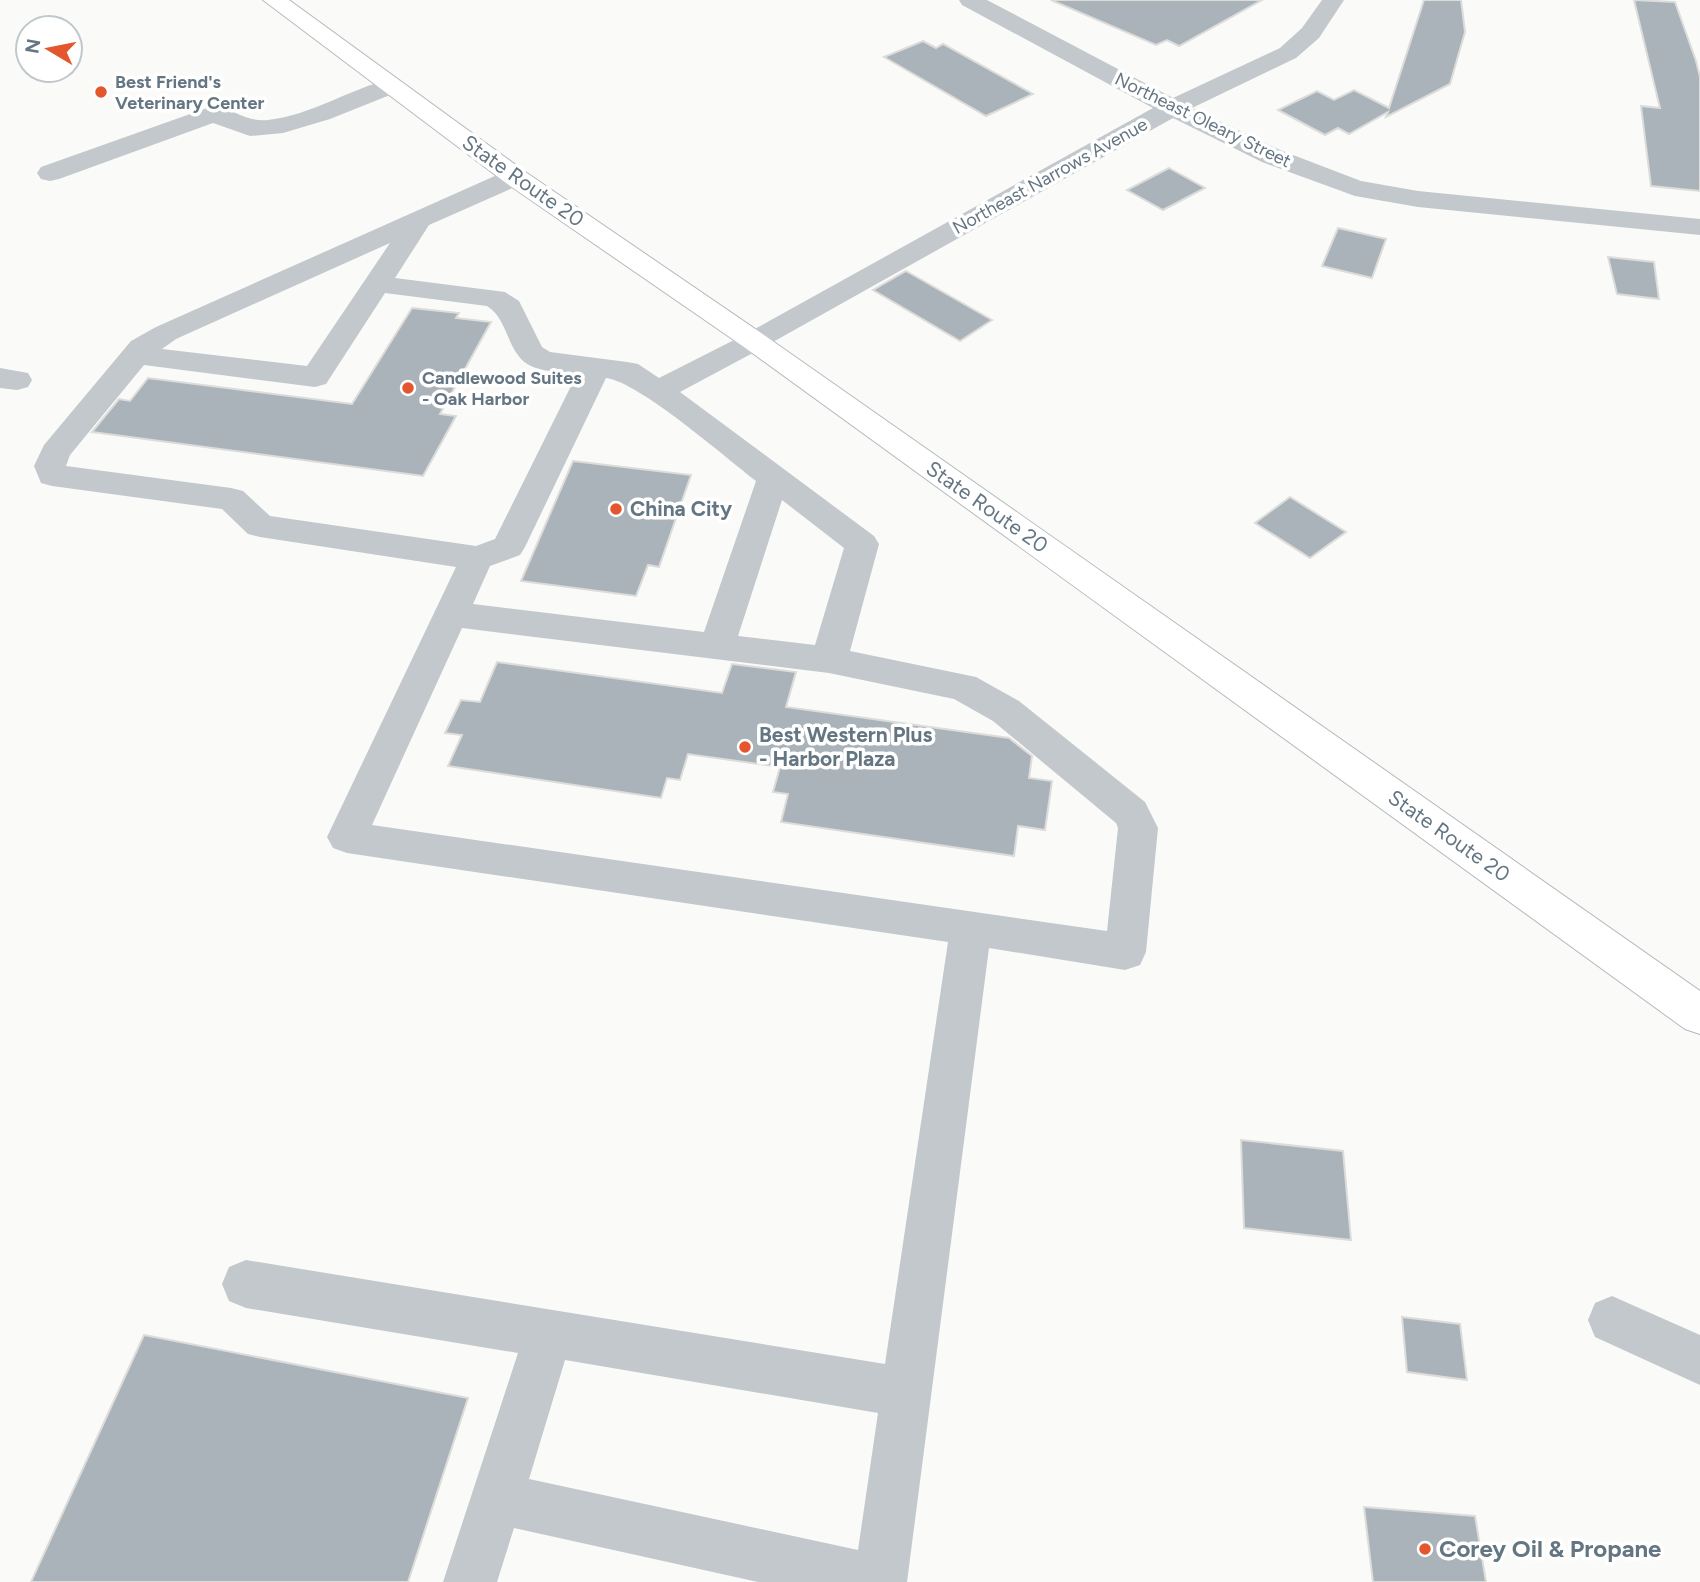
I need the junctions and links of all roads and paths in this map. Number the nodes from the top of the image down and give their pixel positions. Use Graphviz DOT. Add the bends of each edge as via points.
graph roads {
  1 [pos="274,0"];
  2 [pos="970,0"];
  3 [pos="1333,0"];
  4 [pos="391,86"];
  5 [pos="1172,108"];
  6 [pos="50,173"];
  7 [pos="515,177"];
  8 [pos="420,219"];
  9 [pos="1700,227"];
  10 [pos="377,284"];
  11 [pos="754,341"];
  12 [pos="136,355"];
  13 [pos="596,366"];
  14 [pos="658,391"];
  15 [pos="773,478"];
  16 [pos="477,558"];
  17 [pos="451,614"];
  18 [pos="717,646"];
  19 [pos="829,660"];
  20 [pos="971,928"];
  21 [pos="1700,1015"];
  22 [pos="246,1284"];
  23 [pos="1612,1320"];
  24 [pos="549,1333"];
  25 [pos="1700,1360"];
  26 [pos="906,1393"];
  27 [pos="496,1498"];
  28 [pos="470,1582"];
  29 [pos="880,1582"];
  1 -- 4 [label="main road, State Route 20"];
  2 -- 5 [label="street, Northeast Oleary Street"];
  3 -- 5 [label="street, Northeast Narrows Avenue" via="1311,33 1288,53"];
  4 -- 6 [label="street" via="274,128 250,128 216,113"];
  4 -- 7 [label="main road, State Route 20"];
  5 -- 9 [label="street, Northeast Oleary Street" via="1271,156 1355,188 1418,199"];
  5 -- 11 [label="street, Northeast Narrows Avenue"];
  7 -- 8 [label="street"];
  7 -- 11 [label="main road, State Route 20"];
  8 -- 10 [label="street"];
  8 -- 12 [label="street" via="166,332"];
  10 -- 12 [label="street" via="315,377"];
  10 -- 13 [label="street" via="495,298 509,307 530,352 542,360"];
  11 -- 14 [label="street, Northeast Narrows Avenue"];
  11 -- 21 [label="main road, State Route 20"];
  12 -- 16 [label="street" via="55,452 52,475 231,499 260,526"];
  13 -- 14 [label="street" via="627,371"];
  13 -- 16 [label="street" via="508,547"];
  14 -- 15 [label="street"];
  15 -- 18 [label="street"];
  15 -- 19 [label="street" via="862,544"];
  16 -- 17 [label="street"];
  17 -- 18 [label="street"];
  17 -- 20 [label="street" via="347,837"];
  18 -- 19 [label="street"];
  19 -- 20 [label="street" via="963,687 1006,711 1131,813 1138,828 1125,952"];
  20 -- 26 [label="street"];
  22 -- 24 [label="street"];
  23 -- 25 [label="street"];
  24 -- 26 [label="street"];
  24 -- 27 [label="street"];
  26 -- 29 [label="street"];
  27 -- 28 [label="street"];
  27 -- 29 [label="street"];
}
